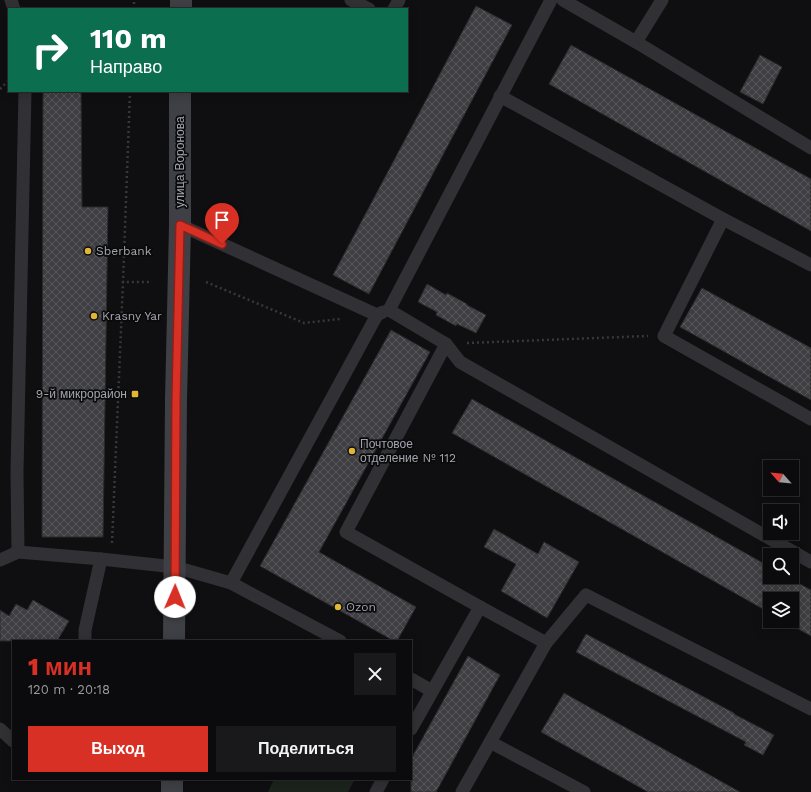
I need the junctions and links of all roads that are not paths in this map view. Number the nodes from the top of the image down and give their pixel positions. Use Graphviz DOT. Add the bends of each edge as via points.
graph roads {
  1 [pos="351,0"];
  2 [pos="551,0"];
  3 [pos="563,0"];
  4 [pos="662,0"];
  5 [pos="367,8"];
  6 [pos="636,42"];
  7 [pos="25,92"];
  8 [pos="180,92"];
  9 [pos="500,96"];
  10 [pos="811,148"];
  11 [pos="723,219"];
  12 [pos="180,225"];
  13 [pos="811,266"];
  14 [pos="382,312"];
  15 [pos="446,344"];
  16 [pos="811,419"];
  17 [pos="18,552"];
  18 [pos="106,559"];
  19 [pos="0,560"];
  20 [pos="811,562"];
  21 [pos="175,567"];
  22 [pos="231,583"];
  23 [pos="480,607"];
  24 [pos="85,640"];
  25 [pos="174,640"];
  26 [pos="338,640"];
  27 [pos="546,643"];
  28 [pos="412,680"];
  29 [pos="432,691"];
  30 [pos="811,709"];
  31 [pos="412,727"];
  32 [pos="0,729"];
  33 [pos="12,739"];
  34 [pos="490,742"];
  35 [pos="172,780"];
  36 [pos="382,780"];
  37 [pos="172,792"];
  38 [pos="376,792"];
  39 [pos="462,792"];
  40 [pos="584,792"];
  1 -- 5 [label="lane"];
  2 -- 9 [label="lane"];
  3 -- 6 [label="lane"];
  4 -- 6 [label="lane"];
  6 -- 10 [label="lane"];
  7 -- 17 [label="lane" via="17,464"];
  8 -- 12 [label="main road, улица Воронова"];
  9 -- 11 [label="lane"];
  9 -- 14 [label="lane"];
  11 -- 13 [label="lane"];
  11 -- 16 [label="lane" via="664,336"];
  12 -- 14 [label="lane"];
  12 -- 21 [label="main road, улица Воронова"];
  14 -- 15 [label="lane"];
  14 -- 22 [label="lane"];
  15 -- 20 [label="lane" via="460,362"];
  15 -- 23 [label="lane" via="346,532"];
  17 -- 18 [label="lane"];
  17 -- 19 [label="lane"];
  18 -- 21 [label="lane"];
  18 -- 24 [label="lane" via="85,630"];
  21 -- 22 [label="lane"];
  21 -- 25 [label="main road, улица Воронова"];
  22 -- 26 [label="lane"];
  23 -- 27 [label="lane"];
  23 -- 29 [label="lane"];
  27 -- 30 [label="lane" via="586,595"];
  27 -- 34 [label="lane"];
  28 -- 29 [label="lane"];
  29 -- 31 [label="lane"];
  32 -- 33 [label="lane"];
  34 -- 39 [label="lane"];
  34 -- 40 [label="lane"];
  35 -- 37 [label="main road"];
  36 -- 38 [label="lane"];
}
